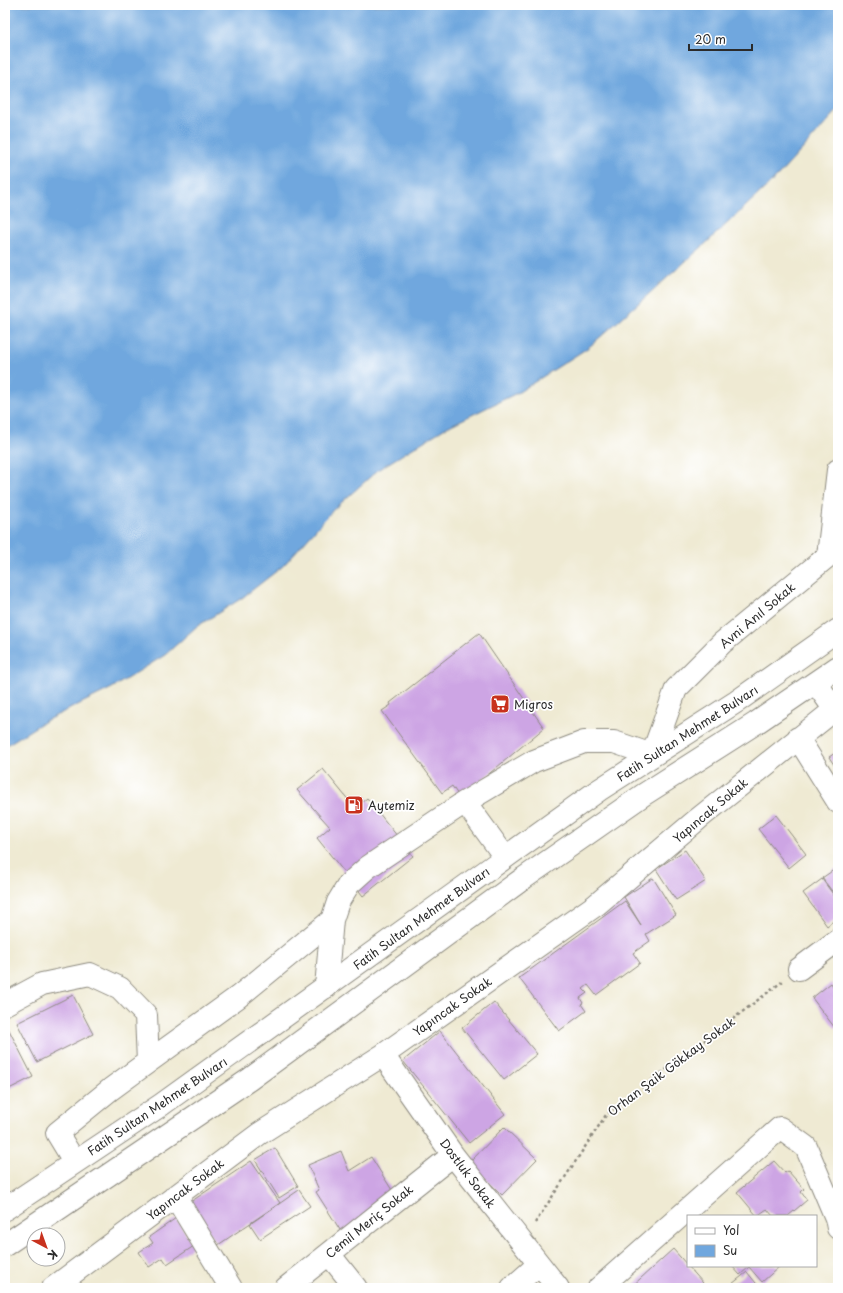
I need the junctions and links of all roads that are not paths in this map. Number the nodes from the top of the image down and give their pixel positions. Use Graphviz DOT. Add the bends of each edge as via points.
graph roads {
  1 [pos="838,470"];
  2 [pos="838,630"];
  3 [pos="838,667"];
  4 [pos="816,683"];
  5 [pos="836,708"];
  6 [pos="798,738"];
  7 [pos="652,755"];
  8 [pos="465,802"];
  9 [pos="838,802"];
  10 [pos="505,857"];
  11 [pos="332,920"];
  12 [pos="838,940"];
  13 [pos="799,969"];
  14 [pos="326,987"];
  15 [pos="5,1004"];
  16 [pos="383,1055"];
  17 [pos="148,1062"];
  18 [pos="453,1155"];
  19 [pos="74,1161"];
  20 [pos="175,1196"];
  21 [pos="5,1209"];
  22 [pos="838,1228"];
  23 [pos="5,1245"];
  24 [pos="329,1254"];
  25 [pos="539,1264"];
  26 [pos="53,1288"];
  27 [pos="231,1288"];
  28 [pos="286,1288"];
  29 [pos="356,1288"];
  30 [pos="512,1288"];
  31 [pos="558,1288"];
  32 [pos="599,1288"];
  1 -- 7 [label="street, Avni Anıl Sokak" via="828,556 722,643 676,689"];
  2 -- 7 [label="street, Fatih Sultan Mehmet Bulvarı" via="736,702"];
  3 -- 4 [label="street"];
  4 -- 5 [label="street"];
  4 -- 23 [label="street" via="624,808 250,1079"];
  5 -- 6 [label="street, Yapıncak Sokak"];
  6 -- 9 [label="street"];
  6 -- 16 [label="street, Yapıncak Sokak" via="596,905"];
  7 -- 8 [label="street" via="614,742 584,742 534,761"];
  7 -- 10 [label="street, Fatih Sultan Mehmet Bulvarı"];
  8 -- 10 [label="street"];
  8 -- 11 [label="street" via="368,867 350,884 338,902"];
  10 -- 14 [label="street, Fatih Sultan Mehmet Bulvarı"];
  11 -- 14 [label="street"];
  11 -- 17 [label="street" via="238,997"];
  12 -- 13 [label="street"];
  14 -- 19 [label="street, Fatih Sultan Mehmet Bulvarı" via="161,1105"];
  15 -- 17 [label="street" via="42,984 90,974 120,988 146,1015"];
  16 -- 18 [label="street, Dostluk Sokak"];
  16 -- 20 [label="street, Yapıncak Sokak" via="259,1134"];
  17 -- 19 [label="street" via="57,1133"];
  18 -- 24 [label="street, Cemil Meriç Sokak"];
  18 -- 25 [label="street, Dostluk Sokak"];
  19 -- 21 [label="street, Fatih Sultan Mehmet Bulvarı"];
  20 -- 26 [label="street, Yapıncak Sokak"];
  20 -- 27 [label="street"];
  22 -- 32 [label="street" via="806,1147 780,1128"];
  24 -- 28 [label="street, Cemil Meriç Sokak"];
  24 -- 29 [label="street"];
  25 -- 30 [label="street"];
  25 -- 31 [label="street, Dostluk Sokak"];
}
